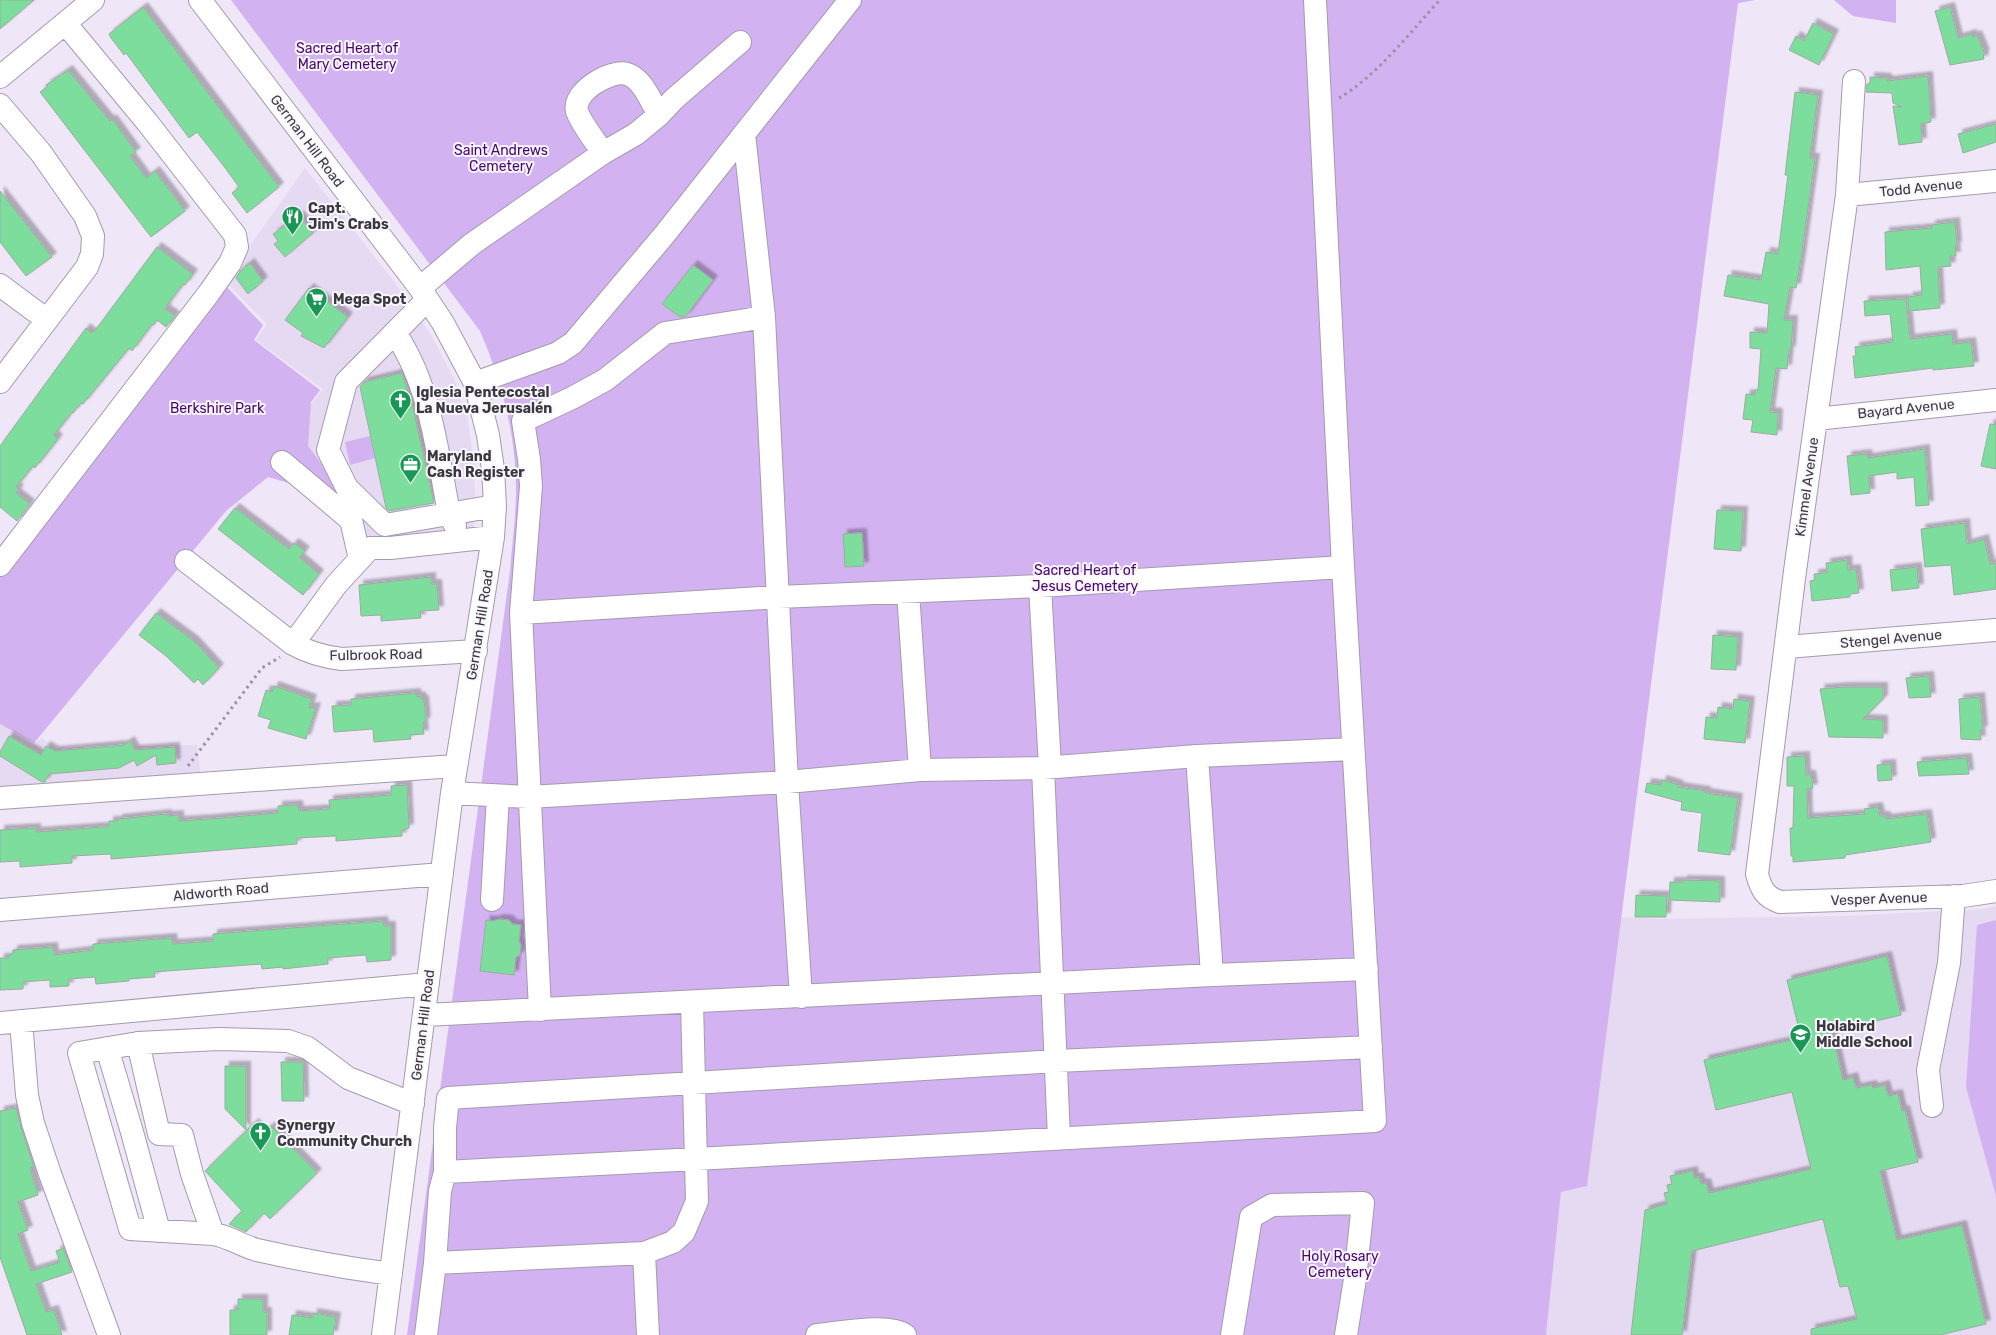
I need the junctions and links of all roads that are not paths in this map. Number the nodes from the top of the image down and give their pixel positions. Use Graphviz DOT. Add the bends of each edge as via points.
graph roads {
  1 [pos="93,0"];
  2 [pos="200,0"];
  3 [pos="850,0"];
  4 [pos="1315,0"];
  5 [pos="65,23"];
  6 [pos="740,42"];
  7 [pos="0,77"];
  8 [pos="1854,81"];
  9 [pos="0,105"];
  10 [pos="659,115"];
  11 [pos="744,134"];
  12 [pos="603,153"];
  13 [pos="1996,181"];
  14 [pos="1847,195"];
  15 [pos="0,285"];
  16 [pos="424,294"];
  17 [pos="764,318"];
  18 [pos="46,320"];
  19 [pos="395,333"];
  20 [pos="0,382"];
  21 [pos="475,383"];
  22 [pos="1996,400"];
  23 [pos="1816,419"];
  24 [pos="523,420"];
  25 [pos="488,435"];
  26 [pos="282,462"];
  27 [pos="495,506"];
  28 [pos="449,514"];
  29 [pos="493,537"];
  30 [pos="462,540"];
  31 [pos="360,559"];
  32 [pos="186,561"];
  33 [pos="0,565"];
  34 [pos="1343,567"];
  35 [pos="1040,586"];
  36 [pos="908,592"];
  37 [pos="778,597"];
  38 [pos="521,613"];
  39 [pos="1996,630"];
  40 [pos="293,644"];
  41 [pos="1787,647"];
  42 [pos="476,651"];
  43 [pos="1353,749"];
  44 [pos="1197,756"];
  45 [pos="456,766"];
  46 [pos="1047,768"];
  47 [pos="920,770"];
  48 [pos="787,782"];
  49 [pos="452,793"];
  50 [pos="498,796"];
  51 [pos="529,797"];
  52 [pos="0,798"];
  53 [pos="442,874"];
  54 [pos="1996,891"];
  55 [pos="1764,892"];
  56 [pos="1954,896"];
  57 [pos="492,900"];
  58 [pos="0,910"];
  59 [pos="1367,969"];
  60 [pos="1212,975"];
  61 [pos="428,984"];
  62 [pos="1053,984"];
  63 [pos="801,997"];
  64 [pos="692,1003"];
  65 [pos="540,1010"];
  66 [pos="425,1015"];
  67 [pos="10,1022"];
  68 [pos="138,1043"];
  69 [pos="1371,1047"];
  70 [pos="107,1048"];
  71 [pos="1056,1061"];
  72 [pos="694,1083"];
  73 [pos="413,1104"];
  74 [pos="1932,1106"];
  75 [pos="101,1129"];
  76 [pos="132,1132"];
  77 [pos="159,1134"];
  78 [pos="1059,1138"];
  79 [pos="696,1159"];
  80 [pos="445,1172"];
  81 [pos="159,1231"];
  82 [pos="213,1234"];
  83 [pos="644,1253"];
  84 [pos="435,1263"];
  85 [pos="391,1274"];
  86 [pos="109,1335"];
  87 [pos="383,1335"];
  88 [pos="426,1335"];
  89 [pos="648,1335"];
  90 [pos="817,1335"];
  91 [pos="905,1335"];
  92 [pos="1232,1335"];
  93 [pos="1346,1335"];
  1 -- 5 [label="street"];
  2 -- 16 [label="street, German Hill Road"];
  3 -- 11 [label="street"];
  4 -- 34 [label="street"];
  5 -- 7 [label="street"];
  5 -- 33 [label="street" via="235,235 237,247 230,263 209,292"];
  6 -- 10 [label="street"];
  8 -- 14 [label="street, Kimmel Avenue"];
  9 -- 18 [label="street" via="41,153 85,216 93,236 87,267"];
  10 -- 12 [label="street" via="636,134"];
  10 -- 12 [label="street" via="640,82 626,73 607,76 588,87 577,100 577,111"];
  11 -- 17 [label="street"];
  11 -- 21 [label="street" via="573,343 558,353"];
  12 -- 16 [label="street" via="472,244"];
  13 -- 14 [label="street, Todd Avenue"];
  14 -- 23 [label="street, Kimmel Avenue"];
  15 -- 18 [label="street"];
  16 -- 19 [label="street"];
  16 -- 21 [label="street, German Hill Road"];
  17 -- 24 [label="street" via="665,333 605,380"];
  17 -- 37 [label="street"];
  18 -- 20 [label="street"];
  19 -- 28 [label="street" via="407,351 426,398"];
  19 -- 28 [label="street" via="346,382 328,450 347,488 384,524"];
  21 -- 25 [label="street, German Hill Road"];
  22 -- 23 [label="street, Bayard Avenue"];
  23 -- 41 [label="street, Kimmel Avenue"];
  24 -- 25 [label="street"];
  24 -- 38 [label="street" via="531,486"];
  25 -- 27 [label="street, German Hill Road"];
  26 -- 31 [label="street" via="351,520"];
  27 -- 28 [label="street"];
  27 -- 29 [label="street, German Hill Road"];
  28 -- 30 [label="street"];
  29 -- 30 [label="street"];
  29 -- 42 [label="street, German Hill Road"];
  30 -- 31 [label="street" via="370,548"];
  31 -- 40 [label="street" via="336,585"];
  32 -- 40 [label="street, Fulbrook Road"];
  34 -- 35 [label="street"];
  34 -- 43 [label="street"];
  35 -- 36 [label="street"];
  35 -- 46 [label="street"];
  36 -- 37 [label="street"];
  36 -- 47 [label="street"];
  37 -- 38 [label="street"];
  37 -- 48 [label="street"];
  38 -- 51 [label="street"];
  39 -- 41 [label="street, Stengel Avenue"];
  40 -- 42 [label="street, Fulbrook Road" via="307,652 342,659"];
  41 -- 55 [label="street, Kimmel Avenue" via="1757,863 1757,874"];
  42 -- 45 [label="street, German Hill Road"];
  43 -- 44 [label="street"];
  43 -- 59 [label="street"];
  44 -- 46 [label="street"];
  44 -- 60 [label="street"];
  45 -- 49 [label="street, German Hill Road"];
  45 -- 52 [label="street"];
  46 -- 47 [label="street"];
  46 -- 62 [label="street"];
  47 -- 48 [label="street"];
  48 -- 51 [label="street"];
  48 -- 63 [label="street"];
  49 -- 50 [label="street"];
  49 -- 53 [label="street, German Hill Road"];
  50 -- 51 [label="street"];
  50 -- 57 [label="street"];
  51 -- 65 [label="street"];
  53 -- 58 [label="street, Aldworth Road"];
  53 -- 61 [label="street, German Hill Road"];
  54 -- 56 [label="street, Vesper Avenue"];
  55 -- 56 [label="street, Vesper Avenue" via="1772,900 1790,902"];
  56 -- 74 [label="street" via="1949,964 1928,1070"];
  59 -- 60 [label="street"];
  59 -- 69 [label="street"];
  60 -- 62 [label="street"];
  61 -- 66 [label="street, German Hill Road"];
  61 -- 67 [label="street"];
  62 -- 63 [label="street"];
  62 -- 71 [label="street"];
  63 -- 64 [label="street"];
  64 -- 65 [label="street"];
  64 -- 72 [label="street"];
  65 -- 66 [label="street"];
  66 -- 73 [label="street, German Hill Road"];
  67 -- 86 [label="street" via="33,1123"];
  68 -- 70 [label="street"];
  68 -- 73 [label="street" via="219,1039 288,1041 308,1048 348,1078"];
  68 -- 77 [label="street"];
  69 -- 71 [label="street"];
  69 -- 78 [label="street" via="1375,1121"];
  70 -- 75 [label="street" via="79,1052"];
  70 -- 76 [label="street"];
  71 -- 72 [label="street"];
  71 -- 78 [label="street"];
  72 -- 79 [label="street"];
  72 -- 80 [label="street" via="448,1098"];
  73 -- 85 [label="street, German Hill Road"];
  75 -- 76 [label="street"];
  75 -- 81 [label="street" via="130,1230"];
  76 -- 77 [label="street"];
  76 -- 81 [label="street"];
  77 -- 82 [label="street" via="182,1135"];
  78 -- 79 [label="street"];
  79 -- 80 [label="street"];
  79 -- 83 [label="street" via="697,1201 684,1232 673,1242"];
  80 -- 84 [label="street" via="440,1191"];
  81 -- 82 [label="street"];
  82 -- 85 [label="street" via="253,1249 307,1262"];
  83 -- 84 [label="street"];
  83 -- 89 [label="street"];
  84 -- 88 [label="street"];
  85 -- 87 [label="street, German Hill Road"];
  90 -- 91 [label="street" via="886,1330"];
  92 -- 93 [label="street" via="1252,1217 1272,1205 1363,1203"];
}
